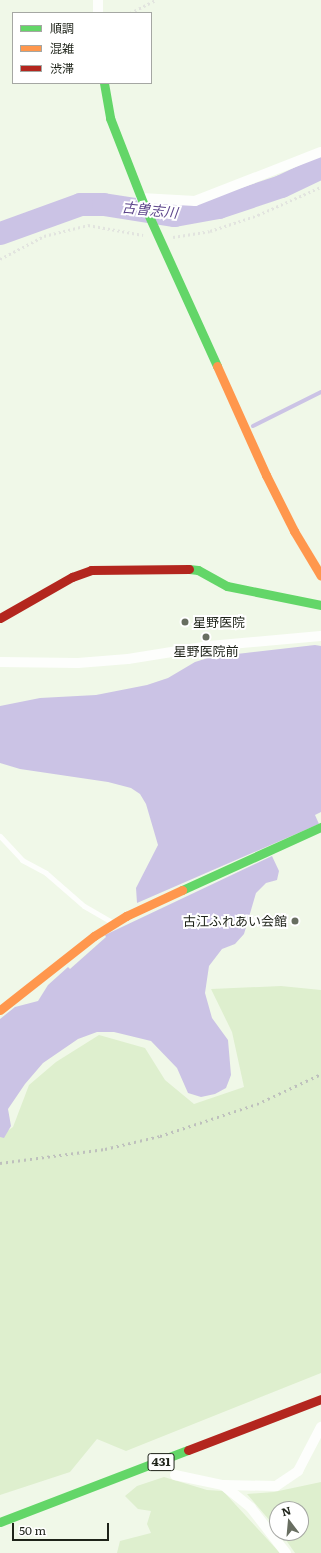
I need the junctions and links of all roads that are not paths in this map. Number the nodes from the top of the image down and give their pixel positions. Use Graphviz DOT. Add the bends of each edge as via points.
graph roads {
  1 [pos="98,0"];
  2 [pos="98,12"];
  3 [pos="104,84"];
  4 [pos="321,152"];
  5 [pos="142,201"];
  6 [pos="321,576"];
  7 [pos="321,605"];
  8 [pos="0,618"];
  9 [pos="321,636"];
  10 [pos="0,662"];
  11 [pos="321,828"];
  12 [pos="0,836"];
  13 [pos="114,923"];
  14 [pos="0,1010"];
  15 [pos="321,1399"];
  16 [pos="321,1427"];
  17 [pos="175,1475"];
  18 [pos="223,1485"];
  19 [pos="0,1522"];
  20 [pos="286,1553"];
  1 -- 2 [label="street"];
  3 -- 5 [label="main road" via="110,118 123,158"];
  4 -- 5 [label="street" via="195,201"];
  5 -- 6 [label="main road" via="266,475 294,531"];
  7 -- 8 [label="main road" via="226,586 198,570 107,568 91,570 72,577"];
  9 -- 10 [label="street" via="216,645 128,659 78,663"];
  11 -- 13 [label="main road"];
  12 -- 13 [label="lane" via="22,860 46,873 84,906"];
  13 -- 14 [label="main road"];
  15 -- 19 [label="main road, 431"];
  16 -- 18 [label="street" via="298,1471 276,1486"];
  17 -- 18 [label="street"];
  18 -- 20 [label="street" via="251,1508"];
}
